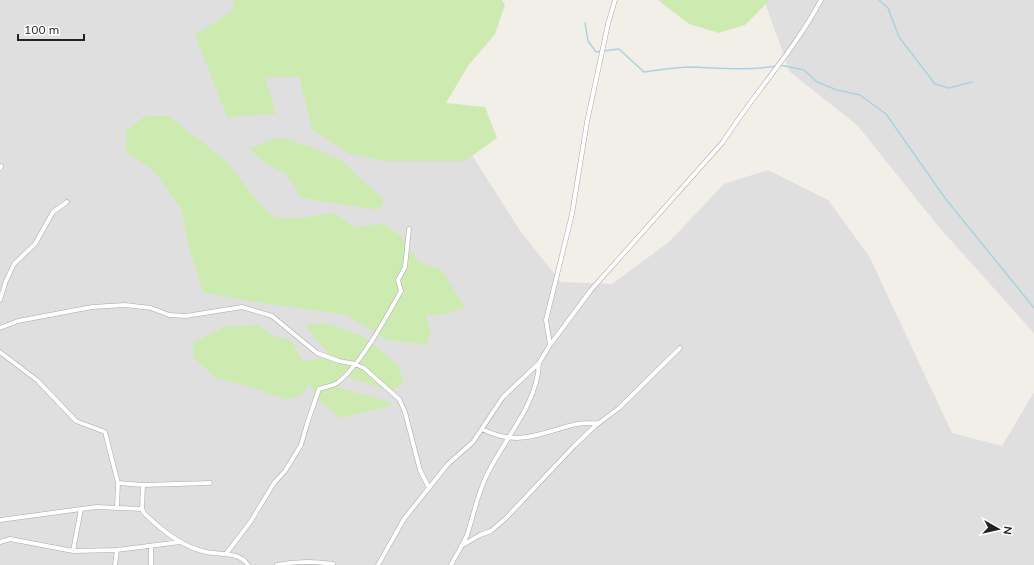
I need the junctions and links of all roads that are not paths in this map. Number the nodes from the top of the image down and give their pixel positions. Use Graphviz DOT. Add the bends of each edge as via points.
graph roads {
  1 [pos="615,0"];
  2 [pos="821,0"];
  3 [pos="67,202"];
  4 [pos="409,229"];
  5 [pos="0,300"];
  6 [pos="0,328"];
  7 [pos="550,345"];
  8 [pos="680,348"];
  9 [pos="0,352"];
  10 [pos="539,363"];
  11 [pos="355,364"];
  12 [pos="599,423"];
  13 [pos="482,429"];
  14 [pos="509,437"];
  15 [pos="118,483"];
  16 [pos="210,483"];
  17 [pos="143,485"];
  18 [pos="429,488"];
  19 [pos="118,507"];
  20 [pos="81,509"];
  21 [pos="142,509"];
  22 [pos="0,520"];
  23 [pos="0,542"];
  24 [pos="180,542"];
  25 [pos="461,546"];
  26 [pos="151,547"];
  27 [pos="117,550"];
  28 [pos="72,551"];
  29 [pos="226,554"];
  30 [pos="248,564"];
  31 [pos="333,564"];
  32 [pos="115,565"];
  33 [pos="151,565"];
  34 [pos="253,565"];
  35 [pos="277,565"];
  36 [pos="378,565"];
  37 [pos="451,565"];
  1 -- 7 [label="street" via="595,85 570,225 546,320"];
  2 -- 7 [label="street" via="790,50 723,142 591,290"];
  3 -- 5 [label="street" via="53,212 35,244 14,264"];
  4 -- 11 [label="street" via="405,267 398,280 401,291 383,324"];
  6 -- 11 [label="street" via="18,321 92,307 125,305 151,308 169,315 186,316 242,307 272,316 317,353"];
  7 -- 10 [label="street"];
  8 -- 12 [label="street" via="619,408"];
  9 -- 15 [label="street" via="38,381 76,421 105,432"];
  10 -- 13 [label="street" via="503,397"];
  10 -- 14 [label="street" via="537,383"];
  11 -- 18 [label="street" via="364,368 399,399 405,412 420,470"];
  11 -- 29 [label="street" via="337,383 320,389 306,424 301,445"];
  12 -- 14 [label="street" via="578,424 536,436"];
  12 -- 25 [label="street" via="506,518 491,531 480,534"];
  13 -- 14 [label="street"];
  13 -- 18 [label="street"];
  14 -- 25 [label="street" via="484,482"];
  15 -- 17 [label="street"];
  15 -- 19 [label="street"];
  16 -- 17 [label="street"];
  17 -- 21 [label="street"];
  18 -- 36 [label="street" via="404,519"];
  19 -- 20 [label="street"];
  19 -- 21 [label="street"];
  20 -- 22 [label="street"];
  20 -- 28 [label="street"];
  21 -- 24 [label="street"];
  23 -- 28 [label="street" via="10,539"];
  24 -- 26 [label="street"];
  24 -- 29 [label="street" via="207,552"];
  25 -- 37 [label="street"];
  26 -- 27 [label="street"];
  26 -- 33 [label="street"];
  27 -- 28 [label="street"];
  27 -- 32 [label="street"];
  29 -- 30 [label="street" via="234,555"];
  30 -- 34 [label="street"];
  31 -- 35 [label="street" via="298,562"];
}
